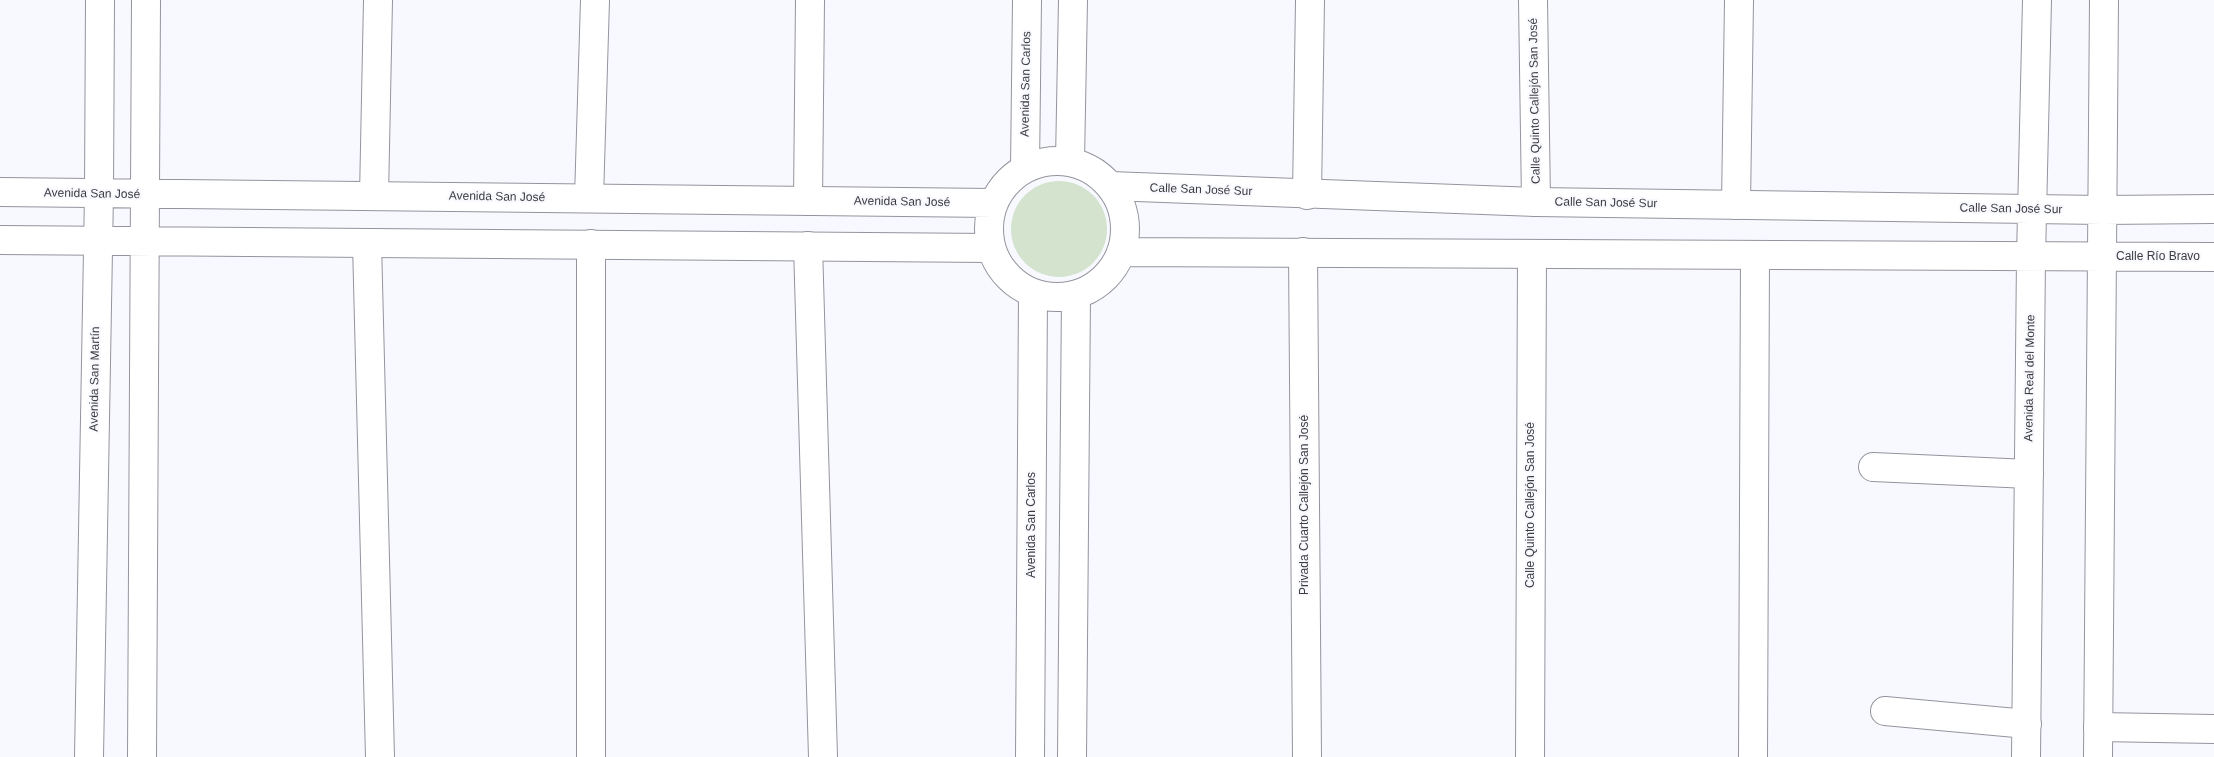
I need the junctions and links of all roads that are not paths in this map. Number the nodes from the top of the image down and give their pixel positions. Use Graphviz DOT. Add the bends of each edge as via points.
graph roads {
  1 [pos="100,0"];
  2 [pos="146,0"];
  3 [pos="378,0"];
  4 [pos="595,0"];
  5 [pos="810,0"];
  6 [pos="1027,0"];
  7 [pos="1073,0"];
  8 [pos="1310,0"];
  9 [pos="1533,0"];
  10 [pos="1739,0"];
  11 [pos="2037,0"];
  12 [pos="2104,0"];
  13 [pos="1070,162"];
  14 [pos="1025,168"];
  15 [pos="1110,186"];
  16 [pos="0,192"];
  17 [pos="99,193"];
  18 [pos="145,195"];
  19 [pos="1307,195"];
  20 [pos="374,196"];
  21 [pos="589,198"];
  22 [pos="808,201"];
  23 [pos="1536,202"];
  24 [pos="994,203"];
  25 [pos="1736,205"];
  26 [pos="2032,209"];
  27 [pos="2214,209"];
  28 [pos="2102,210"];
  29 [pos="0,240"];
  30 [pos="97,240"];
  31 [pos="145,242"];
  32 [pos="367,243"];
  33 [pos="591,244"];
  34 [pos="808,246"];
  35 [pos="991,248"];
  36 [pos="1121,252"];
  37 [pos="1303,252"];
  38 [pos="1532,254"];
  39 [pos="1755,255"];
  40 [pos="2031,257"];
  41 [pos="2102,257"];
  42 [pos="2214,257"];
  43 [pos="1034,293"];
  44 [pos="1076,295"];
  45 [pos="1874,467"];
  46 [pos="2029,474"];
  47 [pos="1885,711"];
  48 [pos="2027,724"];
  49 [pos="2098,727"];
  50 [pos="2214,730"];
  51 [pos="89,757"];
  52 [pos="142,757"];
  53 [pos="380,757"];
  54 [pos="592,757"];
  55 [pos="824,757"];
  56 [pos="1030,757"];
  57 [pos="1072,757"];
  58 [pos="1307,757"];
  59 [pos="1530,757"];
  60 [pos="1753,757"];
  61 [pos="2026,757"];
  62 [pos="2098,757"];
  1 -- 17 [label="street, Avenida San Martín"];
  2 -- 18 [label="street"];
  3 -- 20 [label="street"];
  4 -- 21 [label="street"];
  5 -- 22 [label="street"];
  6 -- 14 [label="street, Avenida San Carlos"];
  7 -- 13 [label="street"];
  8 -- 19 [label="street"];
  9 -- 23 [label="street, Calle Quinto Callejón San José"];
  10 -- 25 [label="street"];
  11 -- 26 [label="street, Avenida Real del Monte"];
  12 -- 28 [label="street"];
  13 -- 14 [label="street" via="1047,160"];
  13 -- 15 [label="street" via="1092,170"];
  14 -- 24 [label="street" via="1006,183"];
  15 -- 19 [label="street, Calle San José Sur"];
  15 -- 36 [label="street" via="1122,207 1125,230"];
  16 -- 17 [label="street, Avenida San José"];
  17 -- 18 [label="street, Avenida San José"];
  17 -- 30 [label="street, Avenida San Martín"];
  18 -- 20 [label="street, Avenida San José"];
  18 -- 31 [label="street"];
  19 -- 23 [label="street, Calle San José Sur"];
  20 -- 21 [label="street, Avenida San José"];
  21 -- 22 [label="street, Avenida San José"];
  22 -- 24 [label="street, Avenida San José"];
  23 -- 25 [label="street, Calle San José Sur"];
  24 -- 35 [label="street" via="989,226"];
  25 -- 26 [label="street, Calle San José Sur"];
  26 -- 28 [label="street, Calle San José Sur"];
  26 -- 40 [label="street, Avenida Real del Monte"];
  27 -- 28 [label="street"];
  28 -- 41 [label="street"];
  29 -- 30 [label="street"];
  30 -- 31 [label="street"];
  30 -- 51 [label="street, Avenida San Martín"];
  31 -- 32 [label="street"];
  31 -- 52 [label="street"];
  32 -- 33 [label="street"];
  32 -- 53 [label="street"];
  33 -- 34 [label="street"];
  33 -- 54 [label="street"];
  34 -- 35 [label="street"];
  34 -- 55 [label="street"];
  35 -- 43 [label="street" via="1000,267 1015,282"];
  36 -- 37 [label="street"];
  36 -- 44 [label="street" via="1111,271"];
  37 -- 38 [label="street"];
  37 -- 58 [label="street, Privada Cuarto Callejón San José"];
  38 -- 39 [label="street"];
  38 -- 59 [label="street, Calle Quinto Callejón San José"];
  39 -- 40 [label="street"];
  39 -- 60 [label="street"];
  40 -- 41 [label="street"];
  40 -- 46 [label="street, Avenida Real del Monte"];
  41 -- 42 [label="street, Calle Río Bravo"];
  41 -- 49 [label="street"];
  43 -- 44 [label="street" via="1054,297"];
  43 -- 56 [label="street, Avenida San Carlos"];
  44 -- 57 [label="street"];
  45 -- 46 [label="street"];
  46 -- 48 [label="street, Avenida Real del Monte"];
  47 -- 48 [label="street"];
  48 -- 61 [label="street, Avenida Real del Monte"];
  49 -- 50 [label="street"];
  49 -- 62 [label="street"];
}
